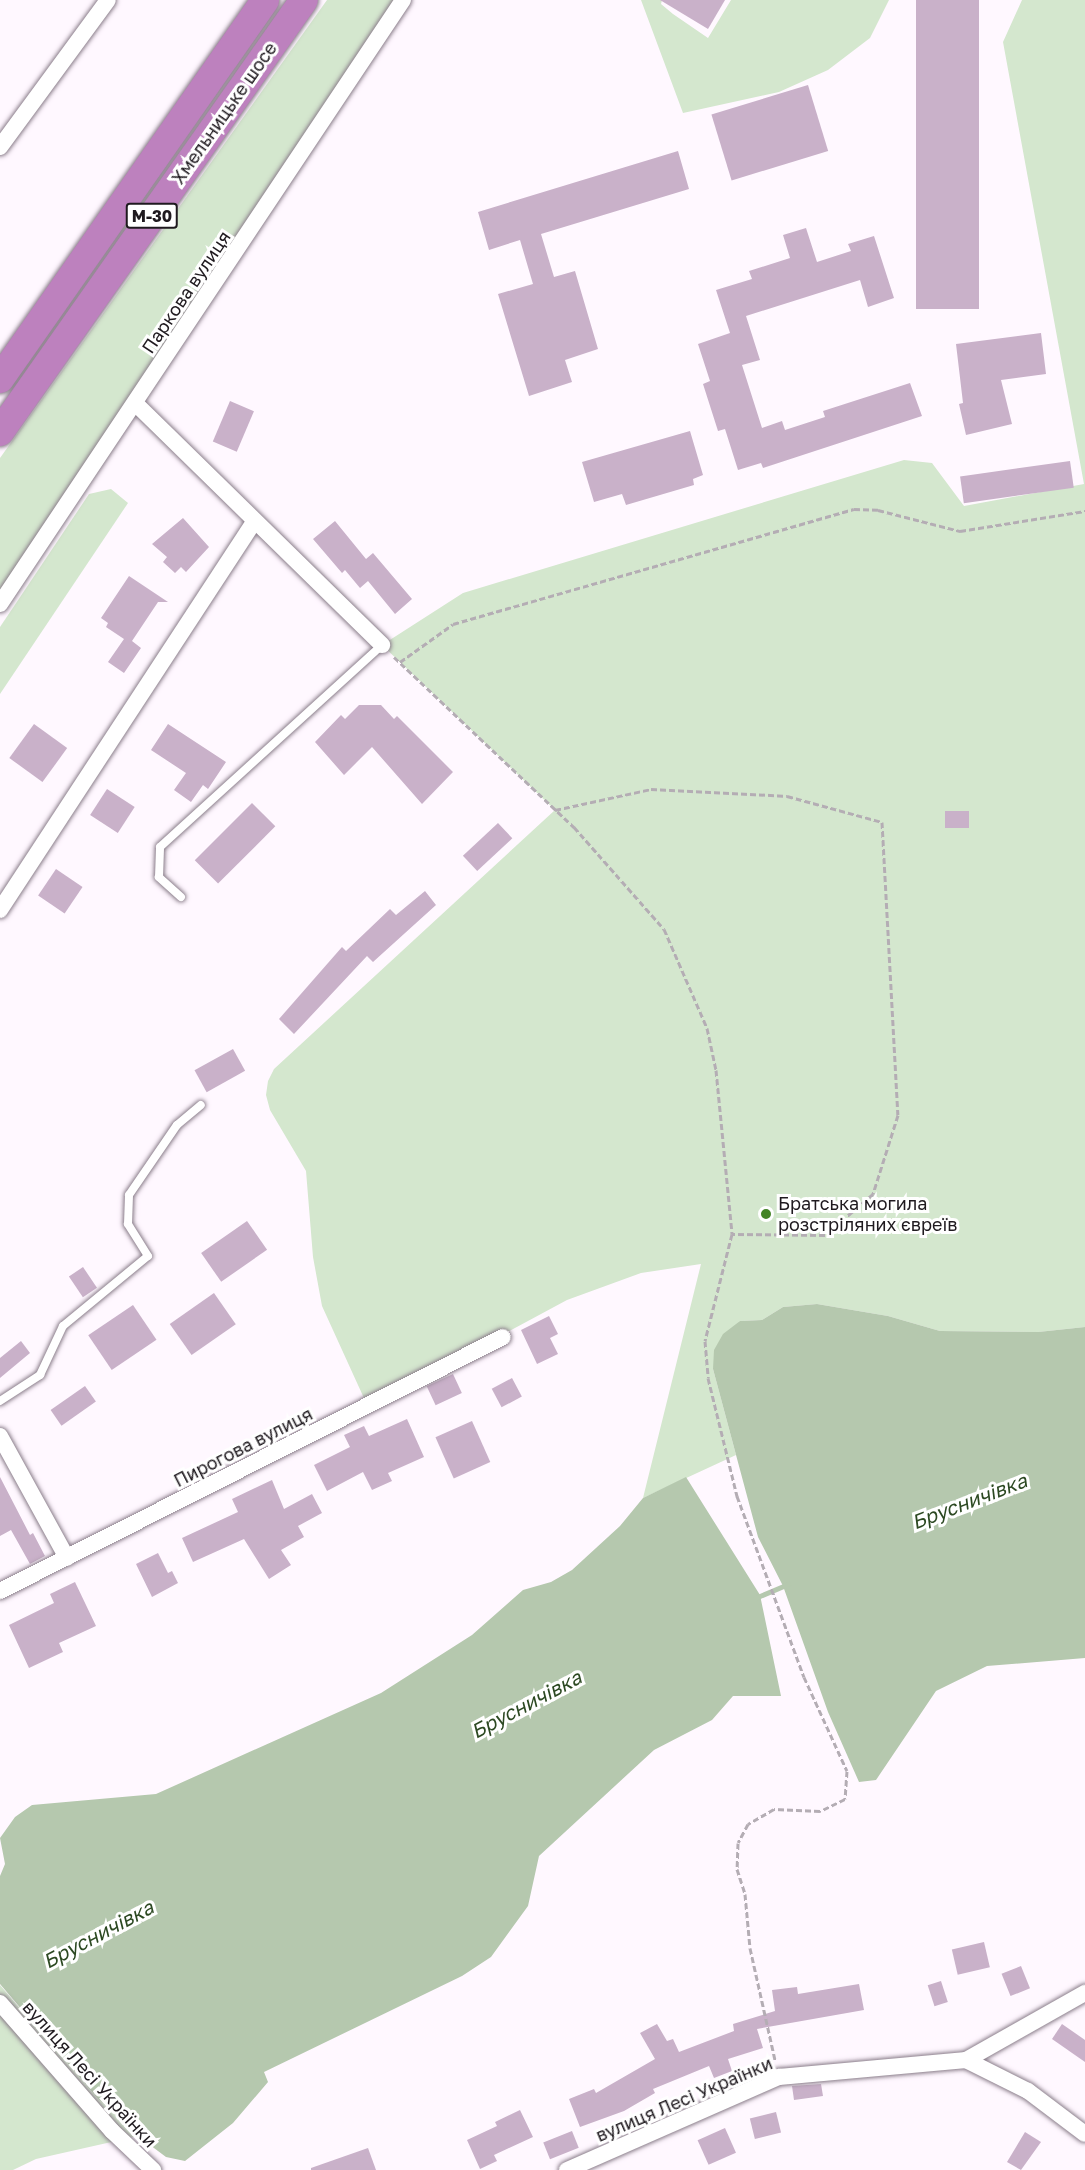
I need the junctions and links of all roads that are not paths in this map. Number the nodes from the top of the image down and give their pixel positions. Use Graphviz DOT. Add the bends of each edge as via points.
graph roads {
  1 [pos="108,0"];
  2 [pos="265,0"];
  3 [pos="304,0"];
  4 [pos="403,0"];
  5 [pos="0,147"];
  6 [pos="0,379"];
  7 [pos="135,404"];
  8 [pos="0,432"];
  9 [pos="254,522"];
  10 [pos="0,604"];
  11 [pos="382,645"];
  12 [pos="181,897"];
  13 [pos="0,910"];
  14 [pos="201,1105"];
  15 [pos="503,1336"];
  16 [pos="0,1401"];
  17 [pos="0,1436"];
  18 [pos="67,1558"];
  19 [pos="0,1591"];
  20 [pos="1085,1993"];
  21 [pos="0,2003"];
  22 [pos="966,2060"];
  23 [pos="1085,2134"];
  24 [pos="153,2170"];
  25 [pos="567,2170"];
  1 -- 5 [label="street"];
  2 -- 6 [label="highway, Хмельницьке шосе / М-30"];
  3 -- 8 [label="highway, Хмельницьке шосе / М-30"];
  4 -- 7 [label="street, Паркова вулиця"];
  7 -- 9 [label="street"];
  7 -- 10 [label="street, Паркова вулиця"];
  9 -- 11 [label="street"];
  9 -- 13 [label="street"];
  11 -- 12 [label="lane" via="160,847 159,877"];
  14 -- 16 [label="lane" via="177,1125 129,1195 128,1224 148,1256 63,1326 40,1375"];
  15 -- 18 [label="street, Пирогова вулиця"];
  17 -- 18 [label="street"];
  18 -- 19 [label="street, Пирогова вулиця"];
  20 -- 22 [label="street"];
  21 -- 24 [label="street, вулиця Лесі Українки" via="112,2131"];
  22 -- 23 [label="street" via="1028,2091"];
  22 -- 25 [label="street, вулиця Лесі Українки" via="779,2077"];
}
